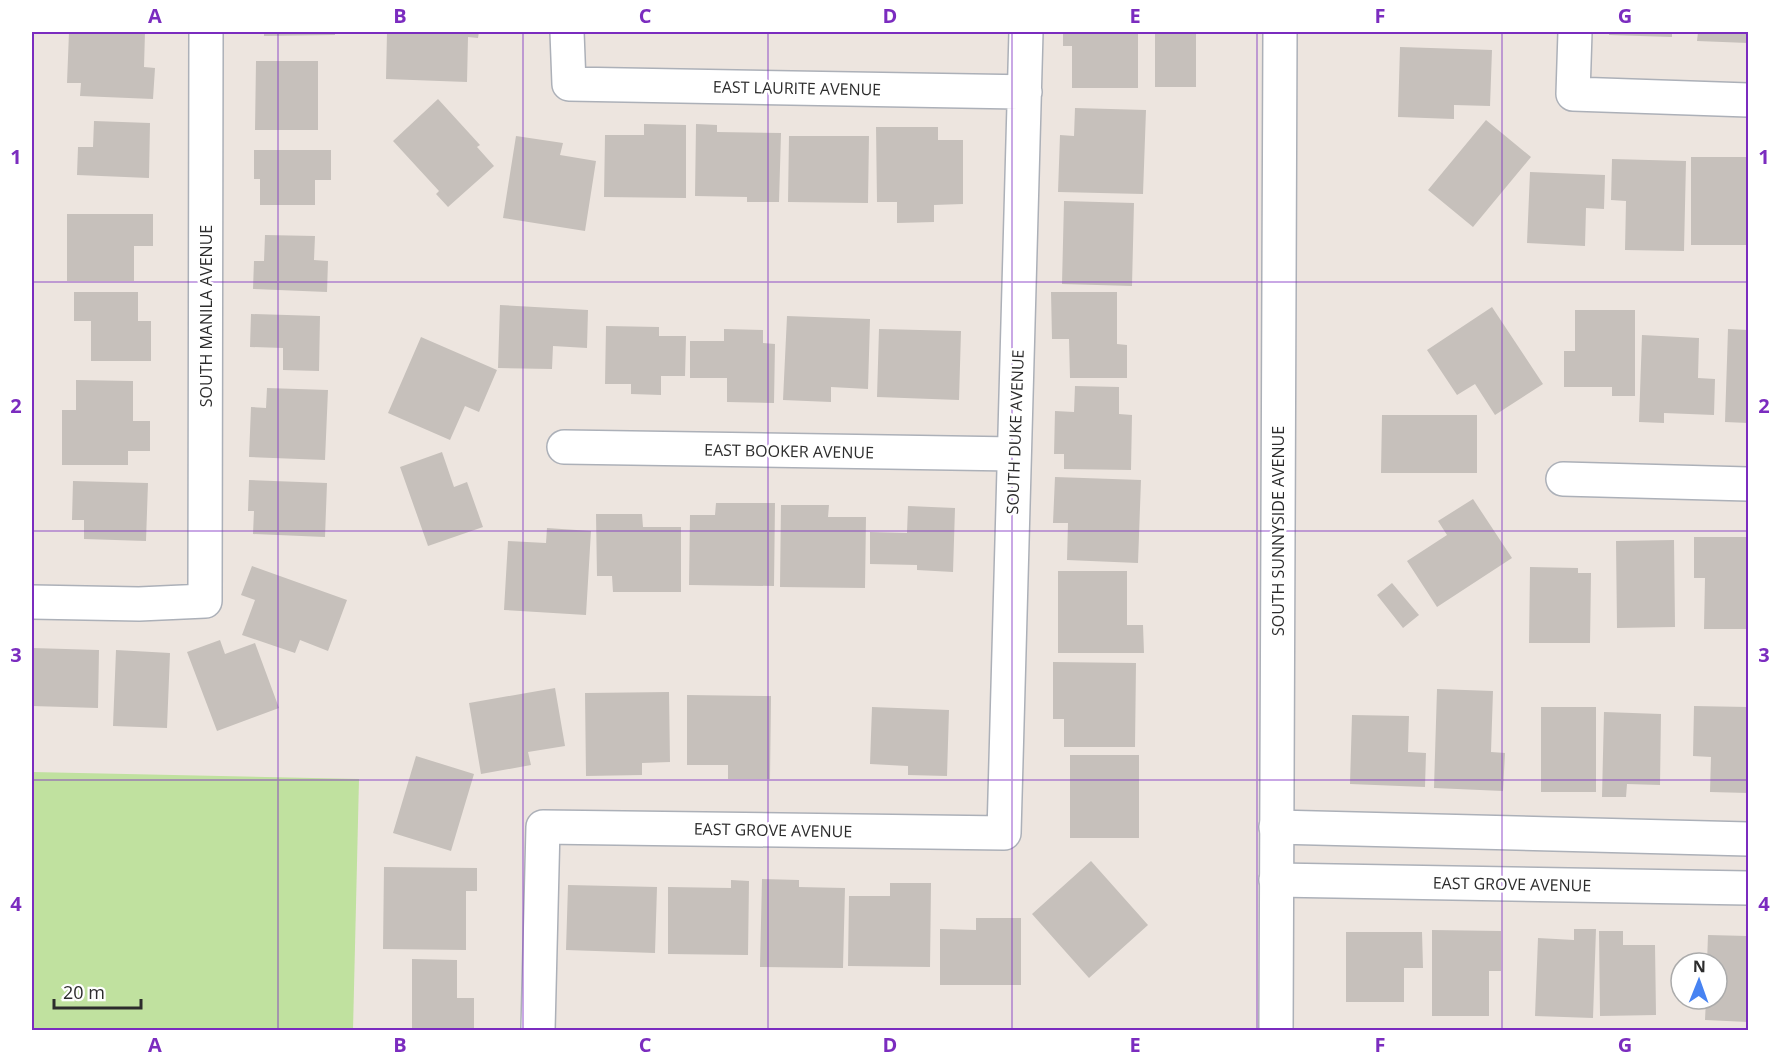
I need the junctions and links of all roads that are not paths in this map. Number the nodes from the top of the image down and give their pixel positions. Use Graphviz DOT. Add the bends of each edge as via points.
graph roads {
  1 [pos="206,32"];
  2 [pos="567,32"];
  3 [pos="1026,32"];
  4 [pos="1280,32"];
  5 [pos="1575,32"];
  6 [pos="1025,92"];
  7 [pos="1749,100"];
  8 [pos="564,447"];
  9 [pos="1014,454"];
  10 [pos="1563,479"];
  11 [pos="1749,484"];
  12 [pos="32,602"];
  13 [pos="1276,827"];
  14 [pos="1004,833"];
  15 [pos="1749,839"];
  16 [pos="1276,880"];
  17 [pos="1749,888"];
  18 [pos="538,1030"];
  19 [pos="1276,1030"];
  1 -- 12 [label="street, SOUTH MANILA AVENUE" via="205,602"];
  2 -- 6 [label="street, EAST LAURITE AVENUE" via="569,84"];
  3 -- 6 [label="street, SOUTH DUKE AVENUE"];
  4 -- 13 [label="street, SOUTH SUNNYSIDE AVENUE"];
  5 -- 7 [label="street" via="1573,94"];
  6 -- 9 [label="street, SOUTH DUKE AVENUE"];
  8 -- 9 [label="street, EAST BOOKER AVENUE"];
  9 -- 14 [label="street, SOUTH DUKE AVENUE"];
  10 -- 11 [label="street"];
  13 -- 15 [label="street"];
  13 -- 16 [label="street, SOUTH SUNNYSIDE AVENUE"];
  14 -- 18 [label="street, EAST GROVE AVENUE" via="543,827"];
  16 -- 17 [label="street, EAST GROVE AVENUE"];
  16 -- 19 [label="street, SOUTH SUNNYSIDE AVENUE"];
}
